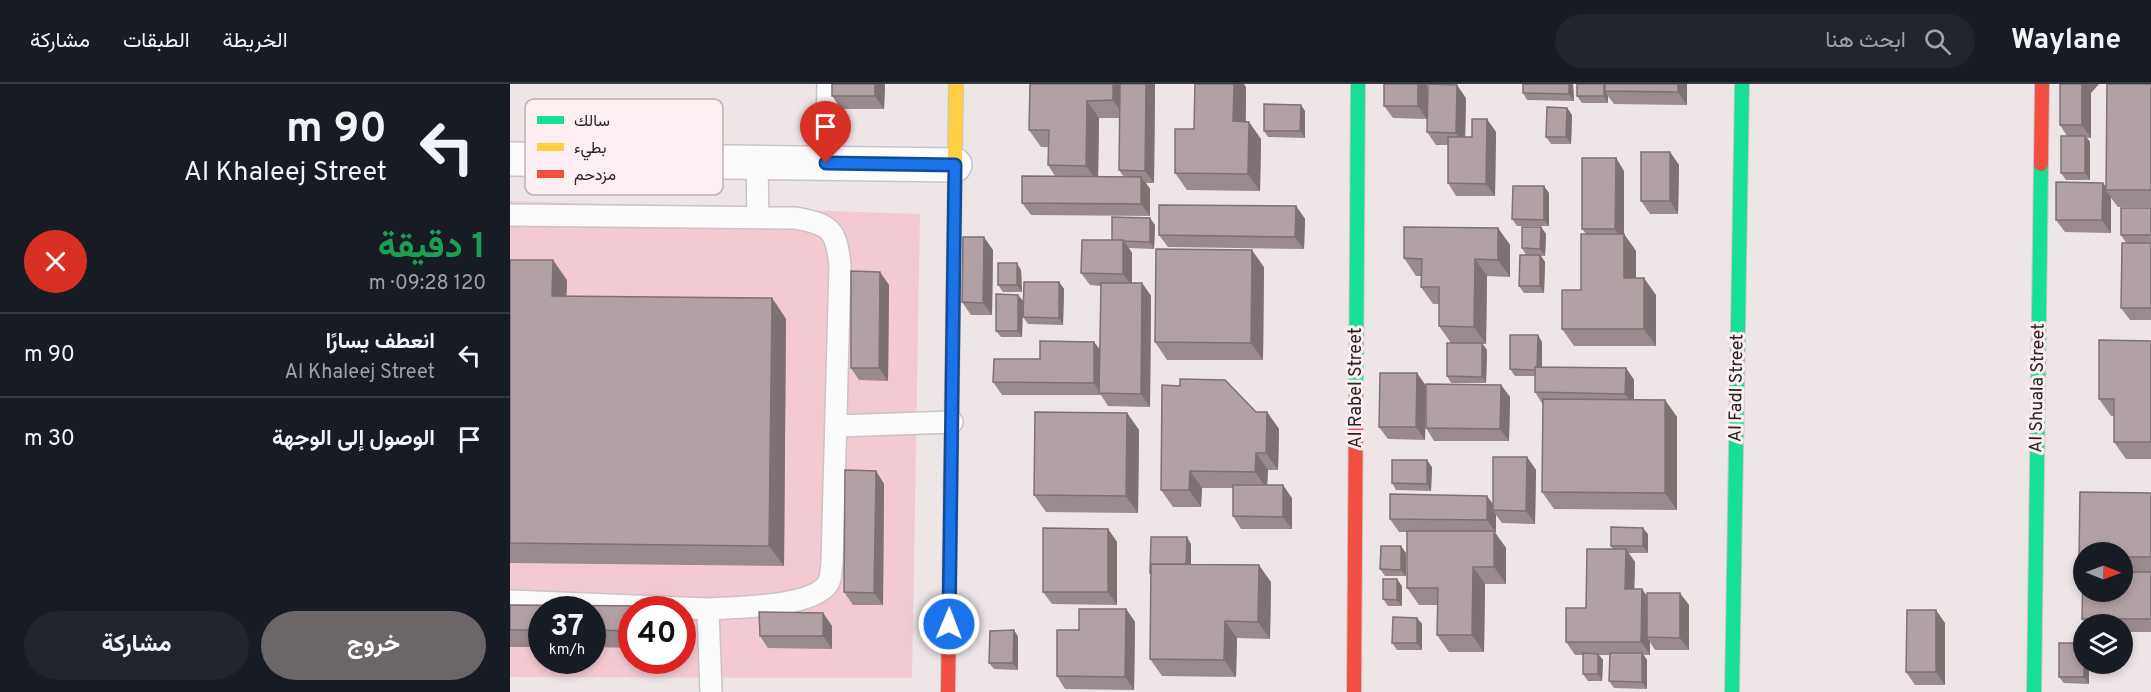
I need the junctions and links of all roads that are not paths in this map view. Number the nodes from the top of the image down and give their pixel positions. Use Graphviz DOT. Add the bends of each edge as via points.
graph roads {
  1 [pos="828,84"];
  2 [pos="956,84"];
  3 [pos="1358,84"];
  4 [pos="1742,84"];
  5 [pos="2042,84"];
  6 [pos="510,159"];
  7 [pos="525,159"];
  8 [pos="723,162"];
  9 [pos="757,162"];
  10 [pos="826,163"];
  11 [pos="955,165"];
  12 [pos="510,215"];
  13 [pos="758,217"];
  14 [pos="952,422"];
  15 [pos="837,426"];
  16 [pos="510,601"];
  17 [pos="708,609"];
  18 [pos="711,692"];
  19 [pos="948,692"];
  20 [pos="1354,692"];
  21 [pos="1732,692"];
  22 [pos="2034,692"];
  1 -- 10 [label="lane"];
  2 -- 11 [label="street"];
  3 -- 20 [label="street, Al Rabel Street"];
  4 -- 21 [label="street, Al Fadl Street"];
  5 -- 22 [label="street, Al Shuala Street"];
  6 -- 7 [label="street"];
  8 -- 9 [label="street"];
  9 -- 10 [label="street"];
  9 -- 13 [label="lane"];
  10 -- 11 [label="street"];
  11 -- 14 [label="street"];
  12 -- 13 [label="lane"];
  13 -- 15 [label="lane" via="822,223 837,239 840,265"];
  14 -- 15 [label="lane"];
  14 -- 19 [label="street"];
  15 -- 17 [label="lane" via="828,582 813,597 798,601"];
  16 -- 17 [label="lane"];
  17 -- 18 [label="lane"];
}
